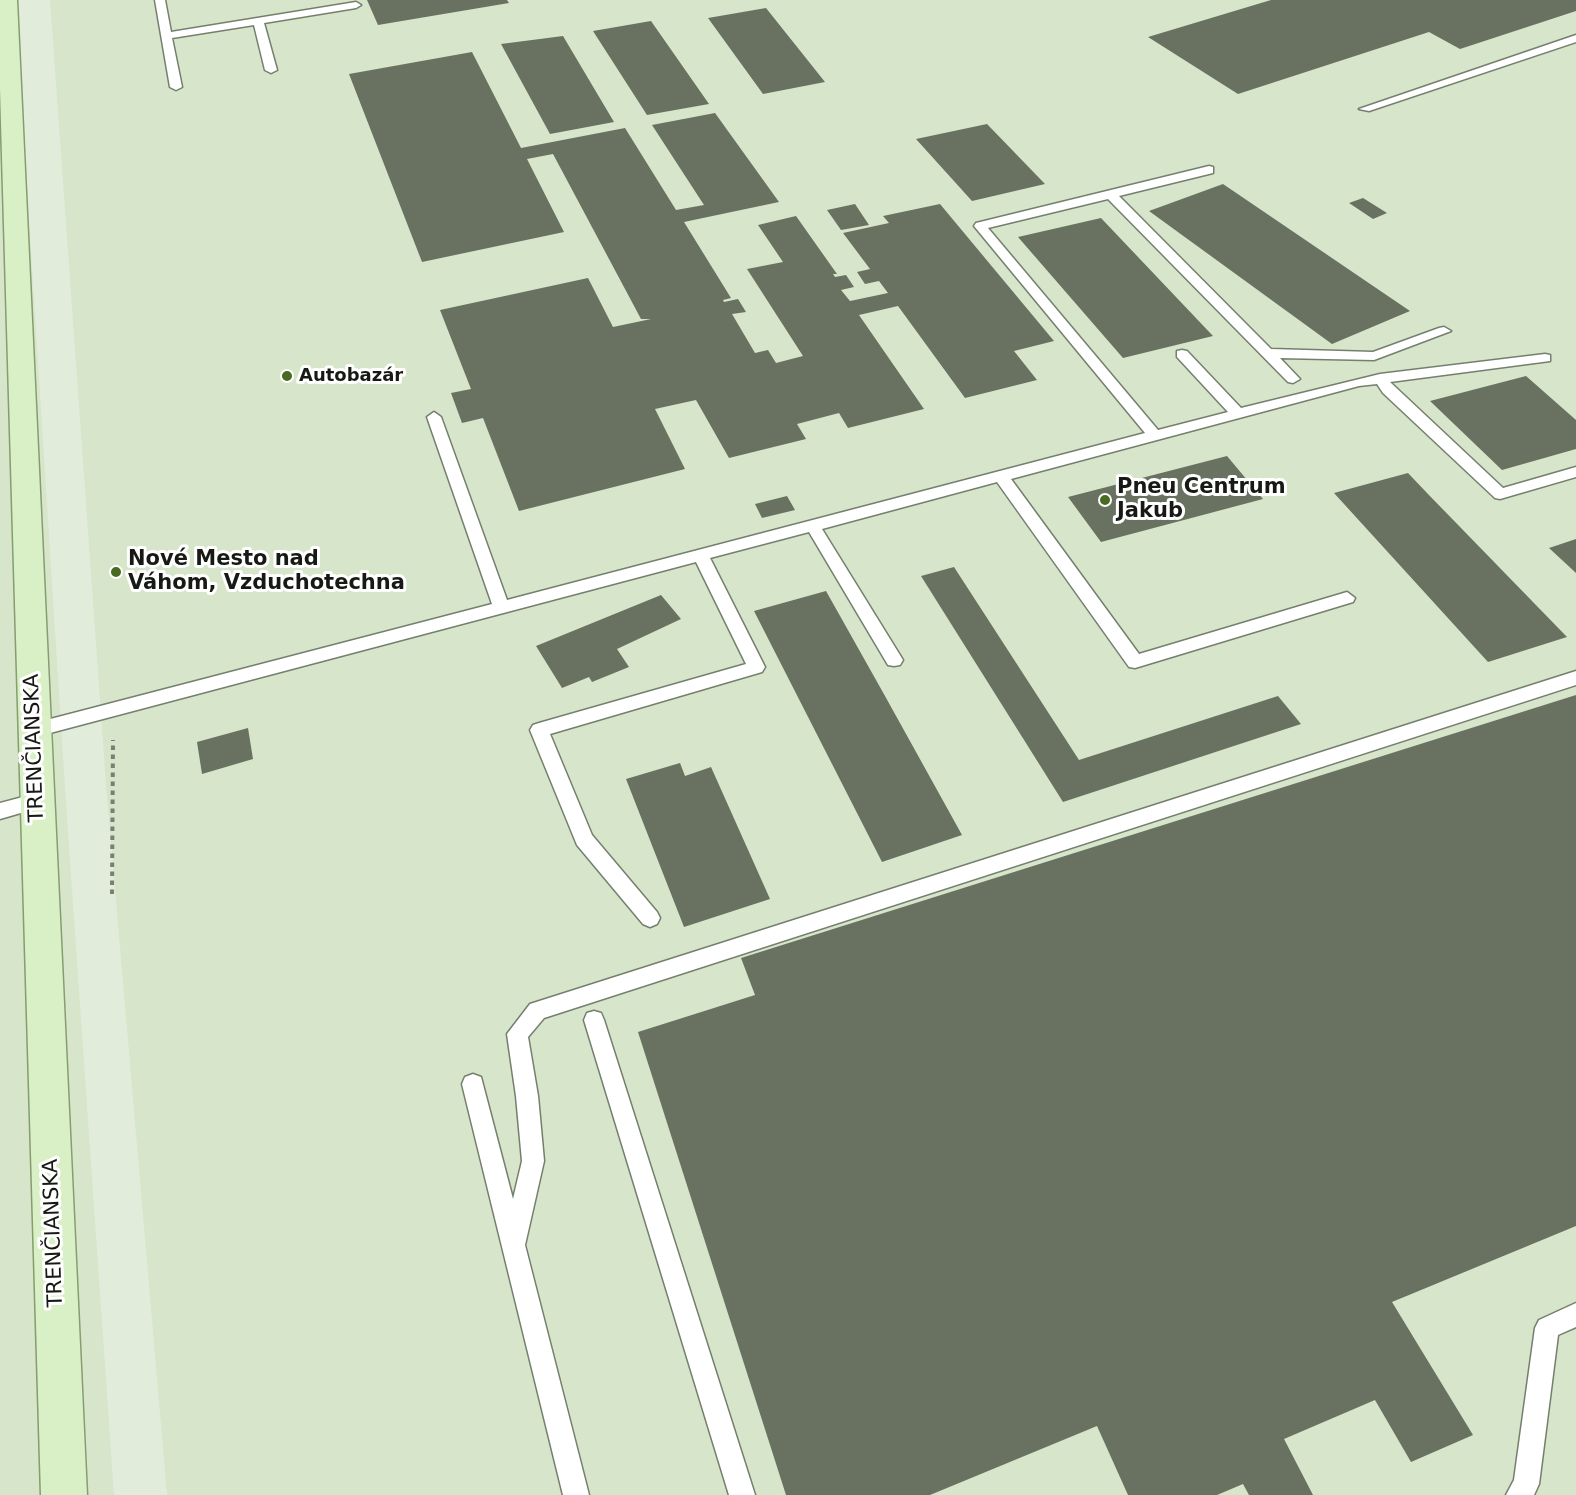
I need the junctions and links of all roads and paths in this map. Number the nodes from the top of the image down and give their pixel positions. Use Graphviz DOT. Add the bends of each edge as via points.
graph roads {
  1 [pos="8,0"];
  2 [pos="160,0"];
  3 [pos="356,5"];
  4 [pos="258,21"];
  5 [pos="167,36"];
  6 [pos="1576,38"];
  7 [pos="271,70"];
  8 [pos="176,87"];
  9 [pos="1365,109"];
  10 [pos="1209,170"];
  11 [pos="1110,194"];
  12 [pos="1444,331"];
  13 [pos="1268,353"];
  14 [pos="1182,354"];
  15 [pos="1545,358"];
  16 [pos="1293,378"];
  17 [pos="1380,378"];
  18 [pos="1238,414"];
  19 [pos="434,417"];
  20 [pos="1155,436"];
  21 [pos="1576,472"];
  22 [pos="1001,476"];
  23 [pos="813,526"];
  24 [pos="700,555"];
  25 [pos="1347,598"];
  26 [pos="502,608"];
  27 [pos="894,660"];
  28 [pos="1576,678"];
  29 [pos="113,710"];
  30 [pos="35,730"];
  31 [pos="38,801"];
  32 [pos="0,811"];
  33 [pos="112,894"];
  34 [pos="650,918"];
  35 [pos="594,1020"];
  36 [pos="473,1084"];
  37 [pos="514,1244"];
  38 [pos="1576,1315"];
  39 [pos="64,1495"];
  40 [pos="576,1495"];
  41 [pos="742,1495"];
  42 [pos="1519,1495"];
  1 -- 30 [label="main road, TRENČIANSKA"];
  2 -- 5 [label="lane"];
  3 -- 4 [label="lane"];
  4 -- 5 [label="lane"];
  4 -- 7 [label="lane"];
  5 -- 8 [label="lane"];
  6 -- 9 [label="lane"];
  10 -- 11 [label="lane"];
  11 -- 13 [label="lane"];
  11 -- 20 [label="lane" via="980,226"];
  12 -- 13 [label="lane" via="1374,356"];
  13 -- 16 [label="lane"];
  14 -- 18 [label="lane"];
  15 -- 17 [label="lane"];
  17 -- 18 [label="lane"];
  17 -- 21 [label="lane" via="1388,390 1500,494"];
  18 -- 20 [label="lane"];
  19 -- 26 [label="lane"];
  20 -- 22 [label="lane"];
  22 -- 23 [label="lane"];
  22 -- 25 [label="lane" via="1135,662"];
  23 -- 24 [label="lane"];
  23 -- 27 [label="lane"];
  24 -- 26 [label="lane"];
  24 -- 34 [label="lane" via="756,668 539,730 584,839"];
  26 -- 29 [label="lane"];
  28 -- 37 [label="lane" via="537,1011 517,1034 528,1096 533,1161"];
  29 -- 30 [label="lane"];
  29 -- 33 [label="path"];
  30 -- 31 [label="main road, TRENČIANSKA"];
  31 -- 32 [label="lane"];
  31 -- 39 [label="main road, TRENČIANSKA"];
  35 -- 41 [label="lane"];
  36 -- 37 [label="lane"];
  37 -- 40 [label="lane"];
  38 -- 42 [label="lane" via="1547,1328 1526,1484"];
}
